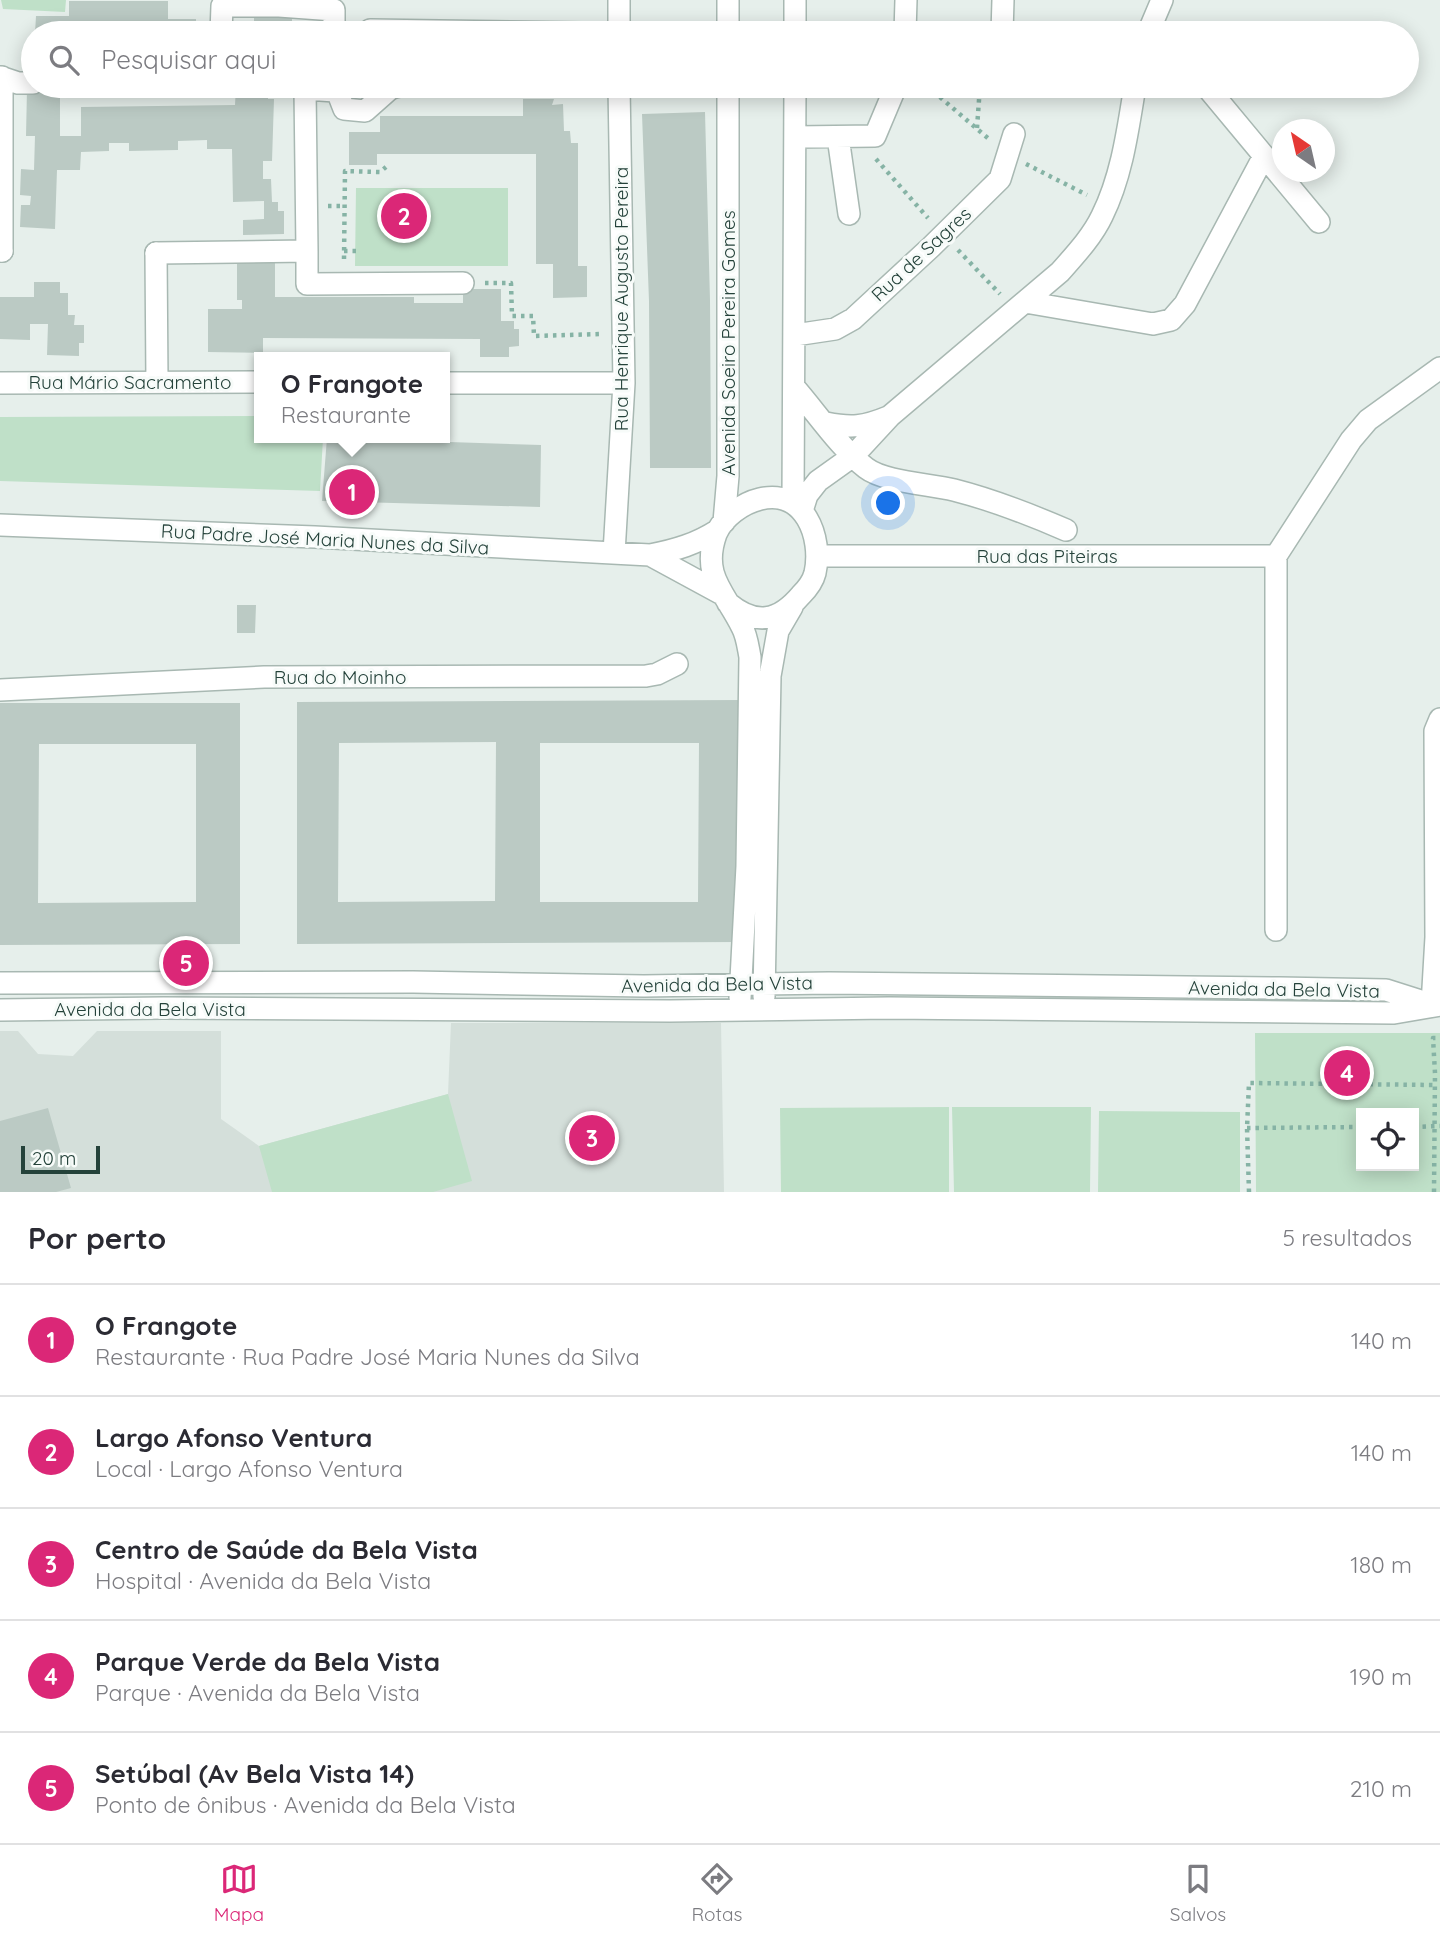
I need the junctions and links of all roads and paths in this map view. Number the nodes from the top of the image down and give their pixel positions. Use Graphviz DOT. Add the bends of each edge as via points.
graph roads {
  1 [pos="619,0"];
  2 [pos="728,0"];
  3 [pos="795,0"];
  4 [pos="906,0"];
  5 [pos="1003,0"];
  6 [pos="1162,0"];
  7 [pos="221,21"];
  8 [pos="334,21"];
  9 [pos="619,21"];
  10 [pos="728,21"];
  11 [pos="795,21"];
  12 [pos="905,21"];
  13 [pos="1002,21"];
  14 [pos="1153,21"];
  15 [pos="1,77"];
  16 [pos="21,83"];
  17 [pos="305,98"];
  18 [pos="339,98"];
  19 [pos="380,98"];
  20 [pos="619,98"];
  21 [pos="728,98"];
  22 [pos="795,98"];
  23 [pos="891,98"];
  24 [pos="978,98"];
  25 [pos="1133,98"];
  26 [pos="1216,98"];
  27 [pos="977,128"];
  28 [pos="1014,134"];
  29 [pos="838,136"];
  30 [pos="795,137"];
  31 [pos="1264,156"];
  32 [pos="386,167"];
  33 [pos="333,206"];
  34 [pos="344,206"];
  35 [pos="849,214"];
  36 [pos="1319,222"];
  37 [pos="1,251"];
  38 [pos="307,251"];
  39 [pos="344,251"];
  40 [pos="356,251"];
  41 [pos="344,259"];
  42 [pos="463,282"];
  43 [pos="1024,302"];
  44 [pos="623,333"];
  45 [pos="794,335"];
  46 [pos="1440,368"];
  47 [pos="157,381"];
  48 [pos="254,382"];
  49 [pos="0,383"];
  50 [pos="450,383"];
  51 [pos="624,383"];
  52 [pos="794,387"];
  53 [pos="890,416"];
  54 [pos="825,423"];
  55 [pos="853,456"];
  56 [pos="798,507"];
  57 [pos="0,525"];
  58 [pos="721,526"];
  59 [pos="1066,530"];
  60 [pos="614,553"];
  61 [pos="650,555"];
  62 [pos="817,556"];
  63 [pos="1276,556"];
  64 [pos="724,598"];
  65 [pos="794,604"];
  66 [pos="677,664"];
  67 [pos="0,690"];
  68 [pos="1440,719"];
  69 [pos="1276,930"];
  70 [pos="0,983"];
  71 [pos="741,984"];
  72 [pos="764,984"];
  73 [pos="1436,1005"];
  74 [pos="0,1010"];
  75 [pos="739,1010"];
  76 [pos="764,1010"];
  77 [pos="1440,1038"];
  78 [pos="1435,1085"];
  79 [pos="1438,1126"];
  80 [pos="1356,1127"];
  81 [pos="1419,1127"];
  82 [pos="1247,1128"];
  83 [pos="1249,1192"];
  84 [pos="1434,1192"];
  1 -- 9 [label="street"];
  2 -- 10 [label="street"];
  3 -- 11 [label="street"];
  4 -- 12 [label="street"];
  5 -- 13 [label="street"];
  6 -- 14 [label="street"];
  7 -- 8 [label="street" via="222,6 279,6 334,10"];
  15 -- 16 [label="street"];
  15 -- 37 [label="street"];
  17 -- 38 [label="street"];
  18 -- 19 [label="street" via="344,109 365,111"];
  20 -- 44 [label="street, Rua Henrique Augusto Pereira"];
  21 -- 58 [label="street, Avenida Soeiro Pereira Gomes" via="728,476"];
  22 -- 30 [label="street"];
  23 -- 29 [label="street" via="875,136"];
  24 -- 27 [label="path"];
  25 -- 43 [label="street" via="1124,153 1102,217 1060,272"];
  26 -- 31 [label="street"];
  28 -- 45 [label="street, Rua de Sagres" via="1000,178 853,319 835,329"];
  29 -- 30 [label="street"];
  29 -- 35 [label="street"];
  30 -- 45 [label="street"];
  31 -- 36 [label="street"];
  31 -- 43 [label="street" via="1185,304 1171,320 1153,324"];
  32 -- 34 [label="path" via="380,172 345,171"];
  33 -- 34 [label="path"];
  34 -- 39 [label="path"];
  38 -- 42 [label="street" via="307,284"];
  38 -- 47 [label="street" via="156,253"];
  39 -- 40 [label="path"];
  39 -- 41 [label="path"];
  42 -- 44 [label="path" via="511,283 512,316 533,316 534,337"];
  43 -- 53 [label="street"];
  44 -- 51 [label="street, Rua Henrique Augusto Pereira"];
  45 -- 52 [label="street"];
  46 -- 63 [label="street" via="1368,420"];
  47 -- 48 [label="street, Rua Mário Sacramento"];
  47 -- 49 [label="street, Rua Mário Sacramento"];
  50 -- 51 [label="street"];
  51 -- 60 [label="street, Rua Henrique Augusto Pereira"];
  52 -- 54 [label="street"];
  52 -- 56 [label="street"];
  53 -- 54 [label="street" via="869,425"];
  53 -- 55 [label="street"];
  54 -- 55 [label="street"];
  55 -- 56 [label="street" via="818,481"];
  55 -- 59 [label="street" via="885,477 1009,505"];
  56 -- 58 [label="street, Avenida Soeiro Pereira Gomes" via="784,497 772,496 737,509"];
  56 -- 62 [label="street" via="811,528"];
  57 -- 60 [label="street, Rua Padre José Maria Nunes da Silva"];
  58 -- 61 [label="street, Rua Padre José Maria Nunes da Silva" via="680,550"];
  58 -- 64 [label="street, Avenida Soeiro Pereira Gomes" via="711,563"];
  60 -- 61 [label="street, Rua Padre José Maria Nunes da Silva"];
  61 -- 64 [label="street, Rua Padre José Maria Nunes da Silva"];
  62 -- 63 [label="street, Rua das Piteiras"];
  62 -- 65 [label="street" via="814,577"];
  63 -- 69 [label="street"];
  64 -- 65 [label="street" via="741,613 770,619"];
  64 -- 71 [label="street, Avenida Soeiro Pereira Gomes" via="743,628 750,657"];
  65 -- 72 [label="street" via="778,631 770,676"];
  66 -- 67 [label="street, Rua do Moinho" via="646,676 264,677"];
  68 -- 73 [label="street" via="1436,731"];
  70 -- 71 [label="street, Avenida da Bela Vista"];
  71 -- 72 [label="street, Avenida da Bela Vista"];
  71 -- 75 [label="street, Avenida Soeiro Pereira Gomes"];
  72 -- 73 [label="street, Avenida da Bela Vista" via="1387,990"];
  72 -- 76 [label="street"];
  73 -- 76 [label="street, Avenida da Bela Vista" via="1394,1013"];
  74 -- 75 [label="street, Avenida da Bela Vista"];
  75 -- 76 [label="street, Avenida da Bela Vista"];
  77 -- 78 [label="path" via="1433,1038"];
  78 -- 79 [label="path"];
  78 -- 82 [label="path" via="1249,1083"];
  79 -- 81 [label="path"];
  79 -- 84 [label="path"];
  80 -- 82 [label="path"];
  82 -- 83 [label="path"];
}
